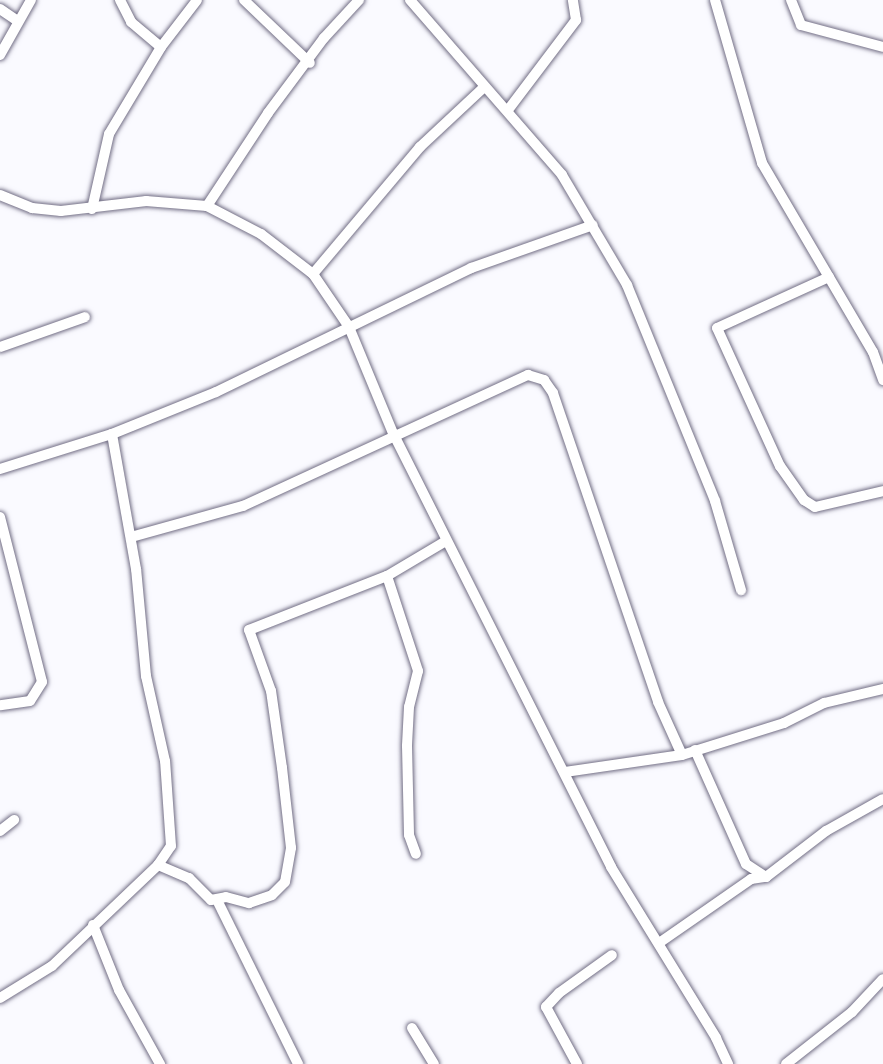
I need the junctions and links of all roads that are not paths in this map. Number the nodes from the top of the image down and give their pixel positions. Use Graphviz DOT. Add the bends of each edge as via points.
graph roads {
  1 [pos="31,0"];
  2 [pos="120,0"];
  3 [pos="197,0"];
  4 [pos="244,0"];
  5 [pos="359,0"];
  6 [pos="410,0"];
  7 [pos="573,0"];
  8 [pos="715,0"];
  9 [pos="791,0"];
  10 [pos="0,9"];
  11 [pos="18,21"];
  12 [pos="161,47"];
  13 [pos="883,47"];
  14 [pos="0,55"];
  15 [pos="310,63"];
  16 [pos="483,89"];
  17 [pos="508,110"];
  18 [pos="0,195"];
  19 [pos="207,206"];
  20 [pos="92,209"];
  21 [pos="593,225"];
  22 [pos="313,274"];
  23 [pos="829,277"];
  24 [pos="85,317"];
  25 [pos="349,327"];
  26 [pos="0,347"];
  27 [pos="883,380"];
  28 [pos="393,433"];
  29 [pos="112,434"];
  30 [pos="1,472"];
  31 [pos="883,491"];
  32 [pos="0,517"];
  33 [pos="131,537"];
  34 [pos="446,541"];
  35 [pos="387,576"];
  36 [pos="741,590"];
  37 [pos="883,689"];
  38 [pos="0,705"];
  39 [pos="695,750"];
  40 [pos="682,755"];
  41 [pos="565,772"];
  42 [pos="883,799"];
  43 [pos="14,820"];
  44 [pos="0,831"];
  45 [pos="416,854"];
  46 [pos="167,855"];
  47 [pos="158,865"];
  48 [pos="170,871"];
  49 [pos="766,877"];
  50 [pos="217,900"];
  51 [pos="93,925"];
  52 [pos="659,943"];
  53 [pos="612,955"];
  54 [pos="883,979"];
  55 [pos="0,998"];
  56 [pos="412,1028"];
  57 [pos="160,1064"];
  58 [pos="298,1064"];
  59 [pos="434,1064"];
  60 [pos="577,1064"];
  61 [pos="728,1064"];
  62 [pos="786,1064"];
  1 -- 11 [label="street"];
  2 -- 12 [label="street" via="131,22"];
  3 -- 12 [label="street"];
  4 -- 15 [label="street"];
  5 -- 15 [label="street" via="324,37"];
  6 -- 16 [label="street"];
  7 -- 17 [label="street" via="576,20"];
  8 -- 23 [label="street" via="762,163"];
  9 -- 13 [label="street" via="802,25"];
  10 -- 11 [label="street"];
  11 -- 14 [label="street"];
  12 -- 20 [label="street" via="109,134"];
  15 -- 19 [label="street" via="268,113"];
  16 -- 17 [label="street"];
  16 -- 22 [label="street" via="420,147"];
  17 -- 21 [label="street" via="562,175"];
  18 -- 20 [label="street" via="32,208"];
  19 -- 20 [label="street" via="146,201"];
  19 -- 22 [label="street" via="261,234"];
  21 -- 25 [label="street" via="471,268"];
  21 -- 36 [label="street" via="632,297 715,501"];
  22 -- 25 [label="street"];
  23 -- 27 [label="street" via="873,352"];
  23 -- 31 [label="street" via="718,328 780,466 804,500 816,507"];
  24 -- 26 [label="street"];
  25 -- 28 [label="street"];
  25 -- 29 [label="street" via="216,392"];
  28 -- 33 [label="street" via="374,448 243,506"];
  28 -- 34 [label="street"];
  28 -- 40 [label="street" via="528,375 544,380 553,393 658,702"];
  29 -- 30 [label="street"];
  29 -- 33 [label="street"];
  32 -- 38 [label="street" via="42,682 30,701"];
  33 -- 46 [label="street" via="146,676 169,795 171,846"];
  34 -- 35 [label="street"];
  34 -- 41 [label="street"];
  35 -- 45 [label="street" via="418,671 409,708 407,746 410,835"];
  35 -- 50 [label="street" via="249,630 271,691 291,842 289,868 285,882 272,895 249,903"];
  37 -- 39 [label="street" via="824,704 784,723"];
  39 -- 40 [label="street"];
  39 -- 49 [label="street" via="746,864"];
  40 -- 41 [label="street"];
  41 -- 52 [label="street" via="611,867"];
  42 -- 49 [label="street" via="826,831"];
  43 -- 44 [label="street"];
  46 -- 47 [label="street"];
  46 -- 48 [label="street"];
  47 -- 48 [label="street"];
  47 -- 51 [label="street"];
  48 -- 50 [label="street" via="189,878 205,897"];
  49 -- 52 [label="street" via="751,879"];
  50 -- 58 [label="street"];
  51 -- 55 [label="street" via="52,966"];
  51 -- 57 [label="street" via="119,990"];
  52 -- 61 [label="street"];
  53 -- 60 [label="street" via="546,1007"];
  54 -- 62 [label="street" via="852,1012"];
  56 -- 59 [label="street"];
}
